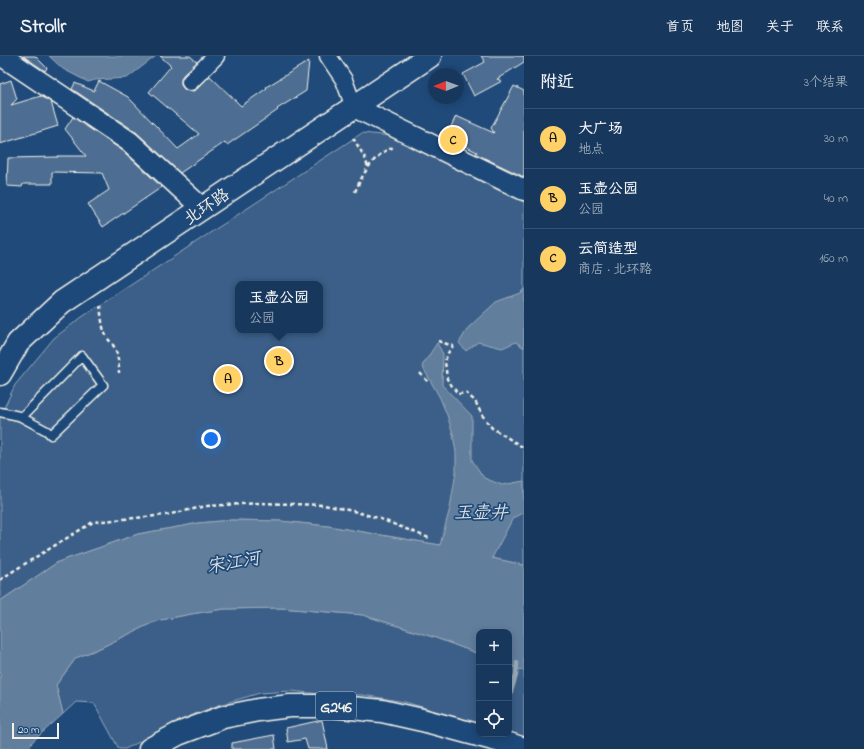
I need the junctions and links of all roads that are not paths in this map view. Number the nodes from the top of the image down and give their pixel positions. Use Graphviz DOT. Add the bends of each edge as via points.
graph roads {
  1 [pos="2,56"];
  2 [pos="216,56"];
  3 [pos="328,56"];
  4 [pos="430,56"];
  5 [pos="190,82"];
  6 [pos="354,107"];
  7 [pos="524,190"];
  8 [pos="202,208"];
  9 [pos="0,374"];
  10 [pos="0,412"];
  11 [pos="22,417"];
  12 [pos="153,748"];
  13 [pos="524,749"];
  1 -- 8 [label="street" via="130,142"];
  2 -- 5 [label="street"];
  3 -- 6 [label="street" via="344,80"];
  4 -- 6 [label="main road, 北环路"];
  6 -- 7 [label="street"];
  6 -- 8 [label="main road, 北环路"];
  8 -- 9 [label="main road, 北环路" via="62,302 18,343"];
  10 -- 11 [label="lane"];
  11 -- 11 [label="lane" via="51,435 104,385 82,356"];
  12 -- 13 [label="main road, G246" via="178,734 224,717 290,706 331,706 382,711"];
}
